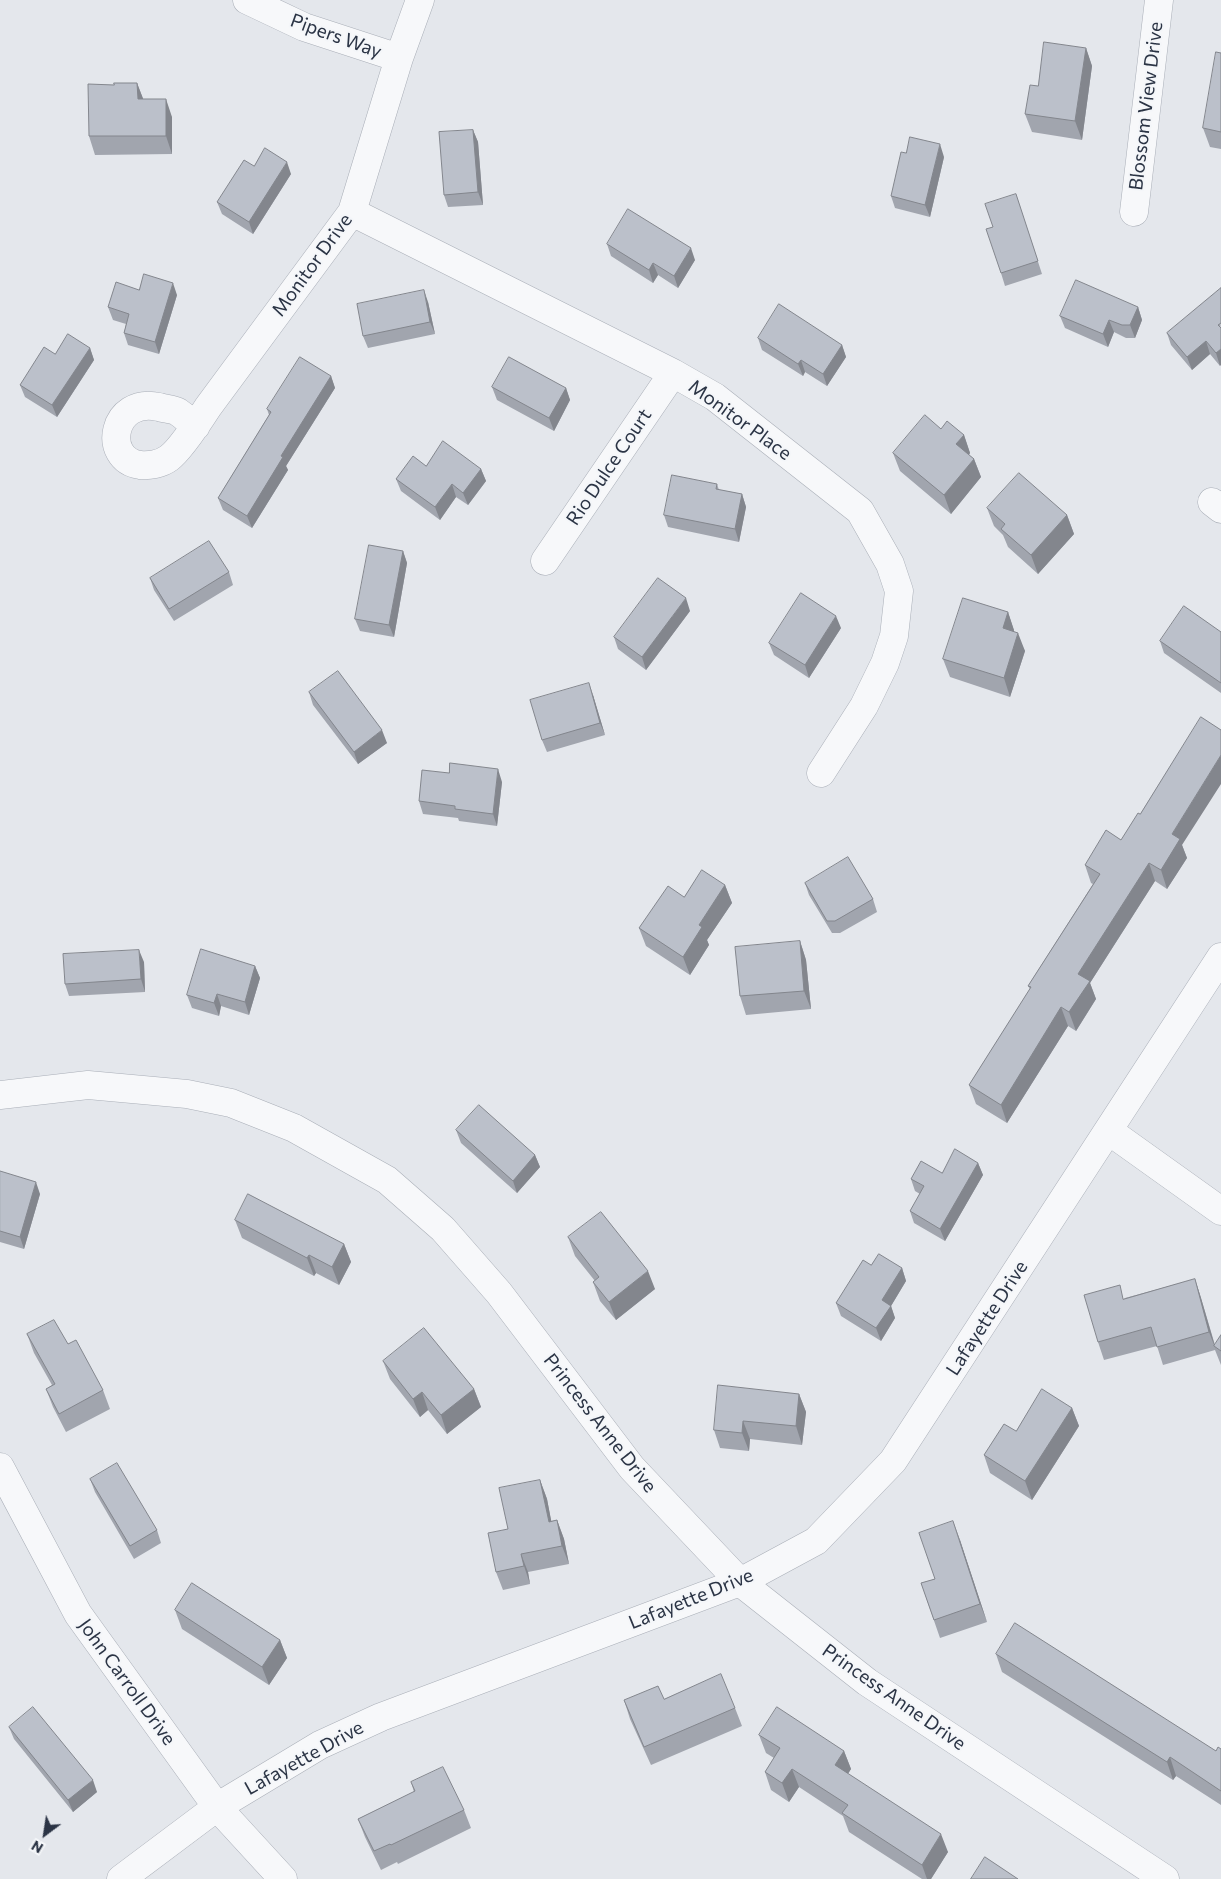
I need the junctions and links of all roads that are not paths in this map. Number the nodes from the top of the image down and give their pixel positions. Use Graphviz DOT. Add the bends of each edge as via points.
graph roads {
  1 [pos="247,0"];
  2 [pos="420,0"];
  3 [pos="1159,0"];
  4 [pos="399,58"];
  5 [pos="352,212"];
  6 [pos="1134,212"];
  7 [pos="673,372"];
  8 [pos="196,426"];
  9 [pos="545,561"];
  10 [pos="821,773"];
  11 [pos="1221,957"];
  12 [pos="0,1095"];
  13 [pos="1109,1131"];
  14 [pos="1221,1211"];
  15 [pos="0,1467"];
  16 [pos="740,1582"];
  17 [pos="217,1807"];
  18 [pos="121,1879"];
  19 [pos="283,1879"];
  20 [pos="1165,1879"];
  1 -- 4 [label="street, Pipers Way" via="304,26"];
  2 -- 4 [label="street, Monitor Drive"];
  3 -- 6 [label="street, Blossom View Drive"];
  4 -- 5 [label="street, Monitor Drive"];
  5 -- 7 [label="street, Monitor Place"];
  5 -- 8 [label="street, Monitor Drive"];
  7 -- 9 [label="street, Rio Dulce Court"];
  7 -- 10 [label="street, Monitor Place" via="715,397 860,511 890,564 899,591 894,636 864,706"];
  11 -- 13 [label="street, Lafayette Drive"];
  12 -- 16 [label="street, Princess Anne Drive" via="88,1084 186,1094 231,1104 294,1128 387,1180 443,1229 499,1293 632,1468"];
  13 -- 14 [label="street"];
  13 -- 16 [label="street, Lafayette Drive" via="893,1461 816,1540"];
  15 -- 17 [label="street, John Carroll Drive" via="78,1614"];
  16 -- 17 [label="street, Lafayette Drive" via="381,1717 320,1745"];
  16 -- 20 [label="street, Princess Anne Drive" via="867,1682"];
  17 -- 18 [label="street, Lafayette Drive"];
  17 -- 19 [label="street, John Carroll Drive"];
}
